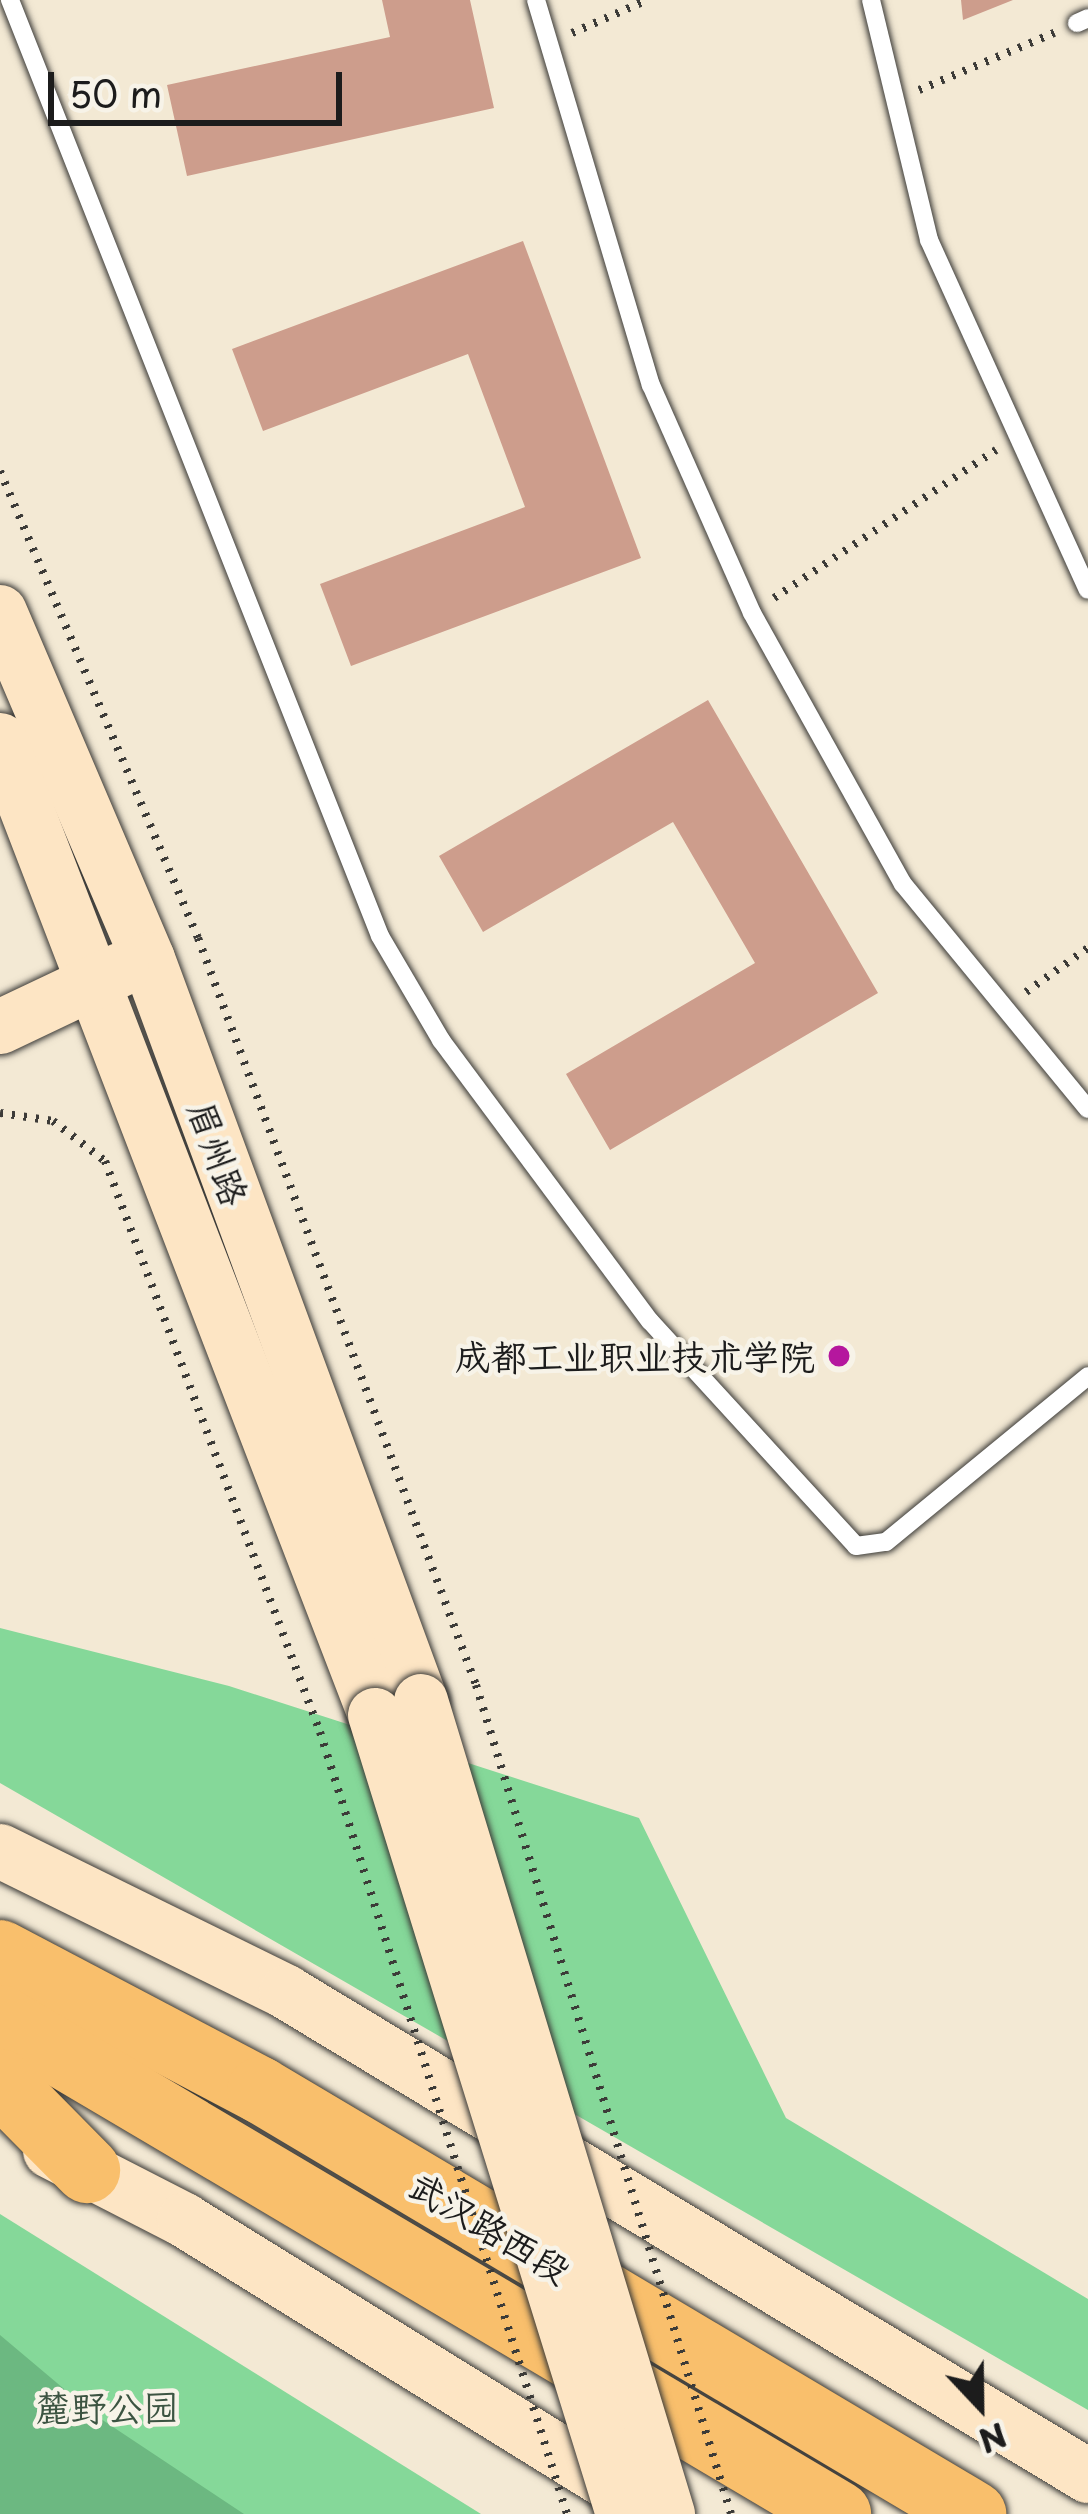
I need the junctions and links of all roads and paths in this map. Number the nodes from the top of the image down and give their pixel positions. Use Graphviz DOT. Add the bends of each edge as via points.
graph roads {
  1 [pos="10,0"];
  2 [pos="536,0"];
  3 [pos="647,0"];
  4 [pos="871,0"];
  5 [pos="1083,21"];
  6 [pos="547,44"];
  7 [pos="888,103"];
  8 [pos="1012,439"];
  9 [pos="0,472"];
  10 [pos="1088,590"];
  11 [pos="0,612"];
  12 [pos="752,613"];
  13 [pos="0,740"];
  14 [pos="1088,948"];
  15 [pos="148,959"];
  16 [pos="92,982"];
  17 [pos="1000,1011"];
  18 [pos="0,1027"];
  19 [pos="1088,1109"];
  20 [pos="0,1113"];
  21 [pos="1088,1376"];
  22 [pos="398,1708"];
  23 [pos="0,1851"];
  24 [pos="0,1953"];
  25 [pos="0,2018"];
  26 [pos="0,2082"];
  27 [pos="0,2125"];
  28 [pos="87,2170"];
  29 [pos="1088,2476"];
  30 [pos="567,2514"];
  31 [pos="623,2514"];
  32 [pos="659,2514"];
  33 [pos="668,2514"];
  34 [pos="731,2514"];
  35 [pos="838,2514"];
  36 [pos="973,2514"];
  1 -- 21 [label="lane" via="380,936 441,1040 650,1321 856,1546 886,1542"];
  2 -- 6 [label="lane"];
  3 -- 6 [label="path"];
  4 -- 7 [label="lane"];
  5 -- 7 [label="path"];
  6 -- 12 [label="lane" via="651,385"];
  7 -- 8 [label="lane" via="929,240"];
  8 -- 10 [label="lane"];
  8 -- 12 [label="path"];
  9 -- 34 [label="path, bridge" via="198,938 476,1685"];
  11 -- 15 [label="main road, 眉州路"];
  12 -- 17 [label="lane" via="903,884"];
  13 -- 16 [label="main road"];
  14 -- 17 [label="path"];
  15 -- 16 [label="main road"];
  15 -- 22 [label="main road, 眉州路"];
  16 -- 18 [label="main road"];
  16 -- 22 [label="main road"];
  17 -- 19 [label="lane"];
  20 -- 30 [label="path, bridge" via="52,1121 105,1161 320,1732"];
  22 -- 31 [label="main road, bridge"];
  22 -- 33 [label="main road, bridge"];
  23 -- 29 [label="main road" via="286,1992"];
  24 -- 36 [label="highway, 武汉路西段" via="260,2090"];
  25 -- 35 [label="highway, 武汉路西段"];
  26 -- 28 [label="highway"];
  27 -- 28 [label="main road"];
  28 -- 32 [label="main road"];
}
